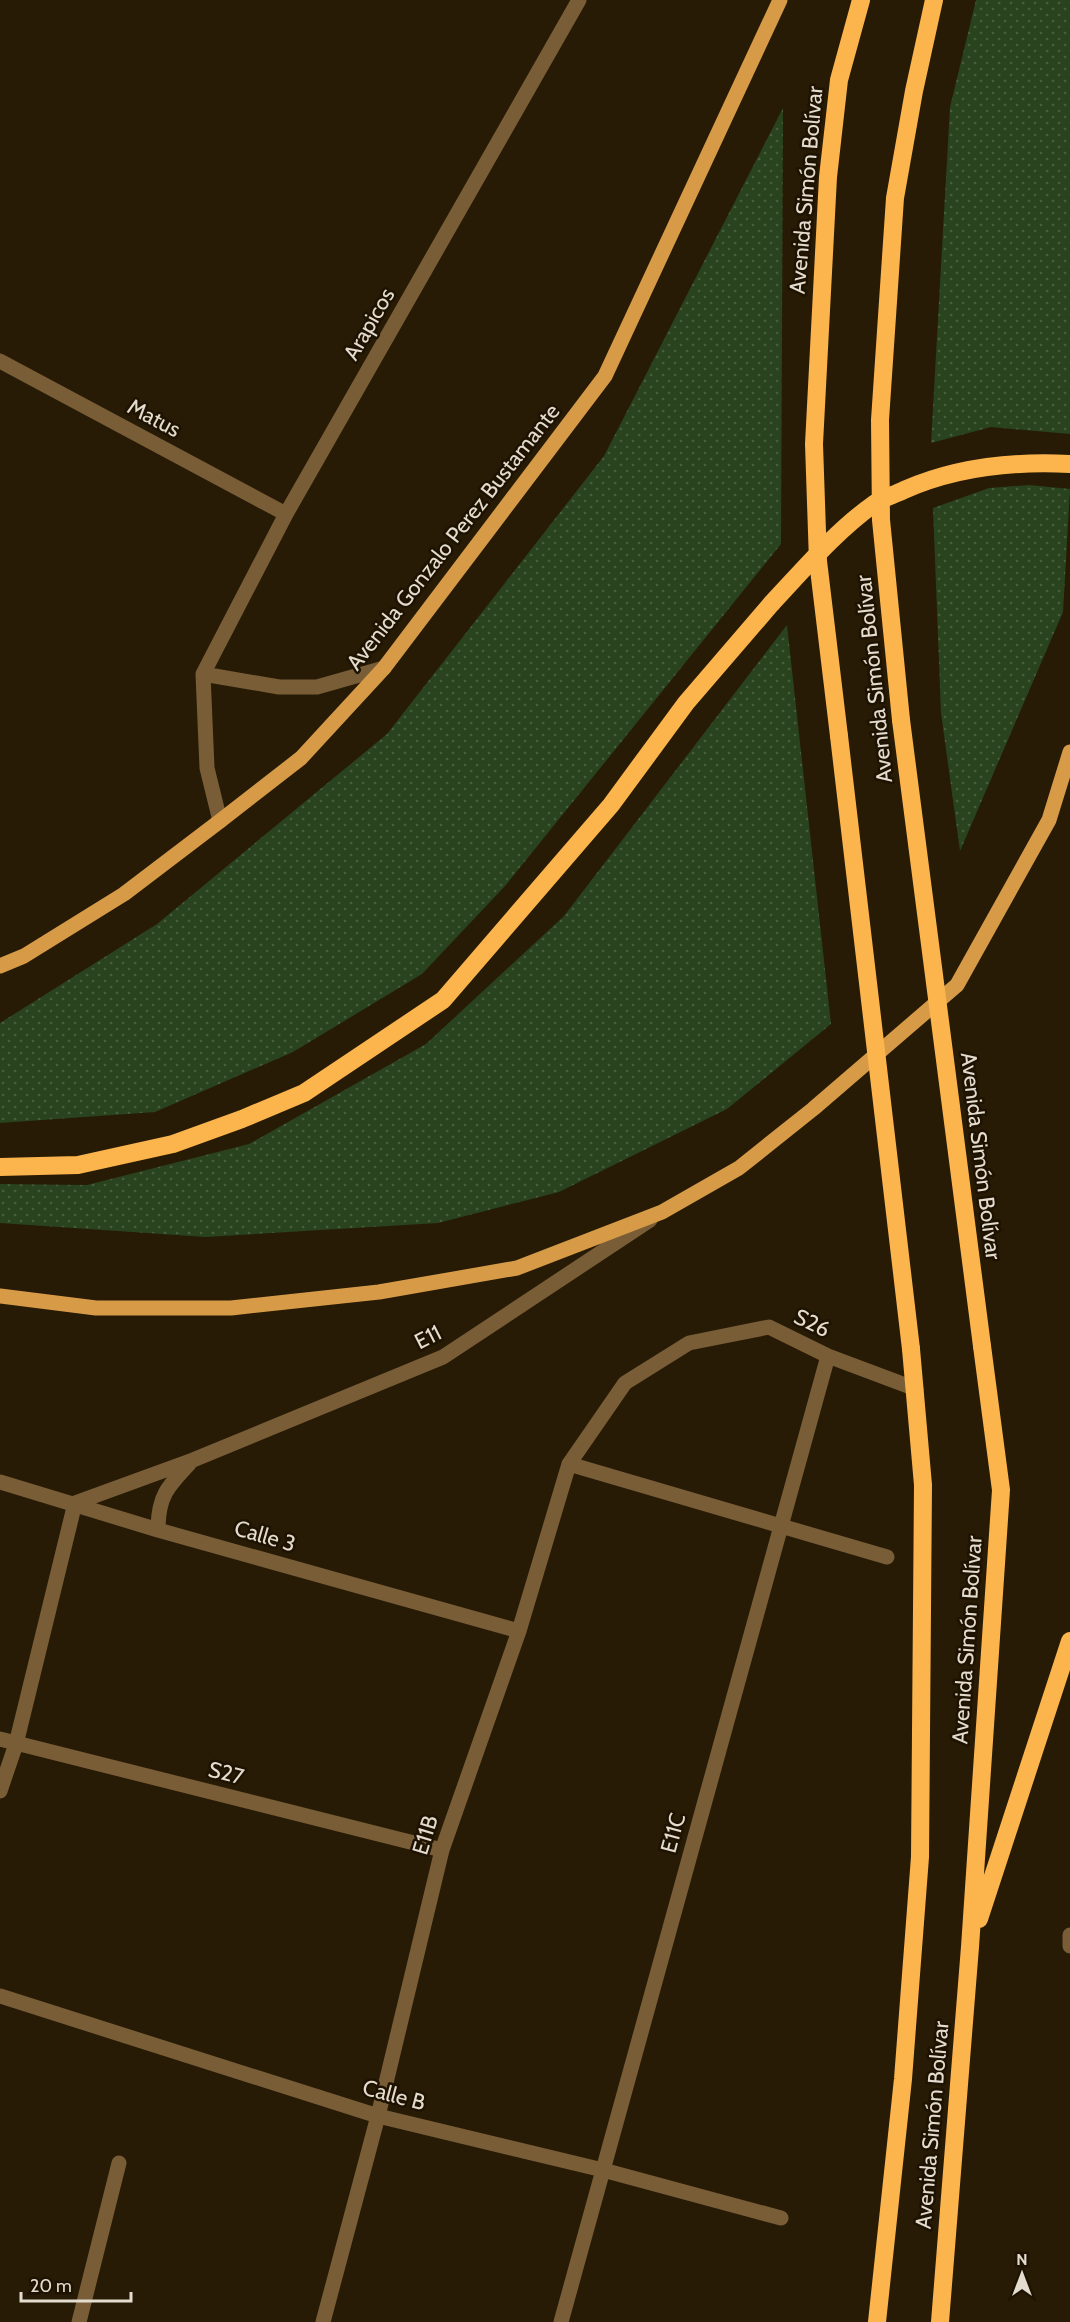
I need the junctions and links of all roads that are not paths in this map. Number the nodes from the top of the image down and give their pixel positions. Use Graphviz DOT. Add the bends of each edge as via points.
graph roads {
  1 [pos="780,0"];
  2 [pos="861,0"];
  3 [pos="934,0"];
  4 [pos="577,1"];
  5 [pos="0,361"];
  6 [pos="1070,464"];
  7 [pos="286,514"];
  8 [pos="384,668"];
  9 [pos="203,674"];
  10 [pos="1070,752"];
  11 [pos="220,821"];
  12 [pos="0,966"];
  13 [pos="0,1167"];
  14 [pos="662,1212"];
  15 [pos="0,1296"];
  16 [pos="828,1356"];
  17 [pos="625,1383"];
  18 [pos="916,1389"];
  19 [pos="193,1460"];
  20 [pos="569,1464"];
  21 [pos="0,1482"];
  22 [pos="75,1503"];
  23 [pos="781,1526"];
  24 [pos="159,1530"];
  25 [pos="887,1557"];
  26 [pos="519,1631"];
  27 [pos="1070,1641"];
  28 [pos="0,1739"];
  29 [pos="16,1744"];
  30 [pos="0,1791"];
  31 [pos="442,1851"];
  32 [pos="1070,1935"];
  33 [pos="1070,1946"];
  34 [pos="970,1947"];
  35 [pos="0,1996"];
  36 [pos="378,2116"];
  37 [pos="119,2163"];
  38 [pos="603,2170"];
  39 [pos="781,2218"];
  40 [pos="79,2322"];
  41 [pos="323,2322"];
  42 [pos="561,2322"];
  43 [pos="877,2322"];
  44 [pos="940,2322"];
  1 -- 8 [label="main road, Avenida Gonzalo Perez Bustamante" via="605,376"];
  2 -- 18 [label="highway, Avenida Simón Bolívar, bridge" via="839,80 828,177 814,444 818,561"];
  3 -- 34 [label="highway, Avenida Simón Bolívar, bridge" via="895,198 880,420 881,520 901,720 1001,1490"];
  4 -- 7 [label="street, Arapicos"];
  5 -- 7 [label="street, Matus"];
  6 -- 13 [label="highway, bridge" via="1035,462 962,471 922,482 876,503 838,535 772,603 686,703 610,805 443,1000 304,1093 173,1143 78,1165"];
  7 -- 9 [label="street, Arapicos"];
  8 -- 9 [label="street" via="316,687 279,687"];
  8 -- 11 [label="main road, Avenida Gonzalo Perez Bustamante" via="301,758"];
  9 -- 11 [label="street, Arapicos" via="207,768"];
  10 -- 14 [label="main road" via="1049,820 957,985 738,1168"];
  11 -- 12 [label="main road, Avenida Gonzalo Perez Bustamante" via="124,894 24,956"];
  14 -- 15 [label="main road" via="517,1268 379,1292 231,1308 96,1308"];
  14 -- 19 [label="street, E11" via="443,1357"];
  16 -- 17 [label="street, S26" via="769,1327 689,1343"];
  16 -- 18 [label="street, S26"];
  16 -- 23 [label="street, E11C"];
  17 -- 20 [label="street, E11B"];
  18 -- 43 [label="highway, Avenida Simón Bolívar" via="923,1485 920,1857 903,2079"];
  19 -- 22 [label="street, E11"];
  19 -- 24 [label="street, E11" via="174,1479 159,1505"];
  20 -- 23 [label="street"];
  20 -- 26 [label="street, E11B"];
  21 -- 22 [label="street, Calle 3"];
  22 -- 24 [label="street, Calle 3"];
  22 -- 29 [label="street"];
  23 -- 25 [label="street"];
  23 -- 38 [label="street, E11C"];
  24 -- 26 [label="street, Calle 3"];
  26 -- 31 [label="street, E11B"];
  27 -- 34 [label="highway"];
  28 -- 29 [label="street, S27"];
  29 -- 30 [label="street"];
  29 -- 31 [label="street, S27"];
  31 -- 36 [label="street, E11B"];
  32 -- 33 [label="street"];
  34 -- 44 [label="highway, Avenida Simón Bolívar"];
  35 -- 36 [label="street, Calle B"];
  36 -- 38 [label="street, Calle B"];
  36 -- 41 [label="street, E11B"];
  37 -- 40 [label="street"];
  38 -- 39 [label="street, Calle B"];
  38 -- 42 [label="street, E11C"];
}
